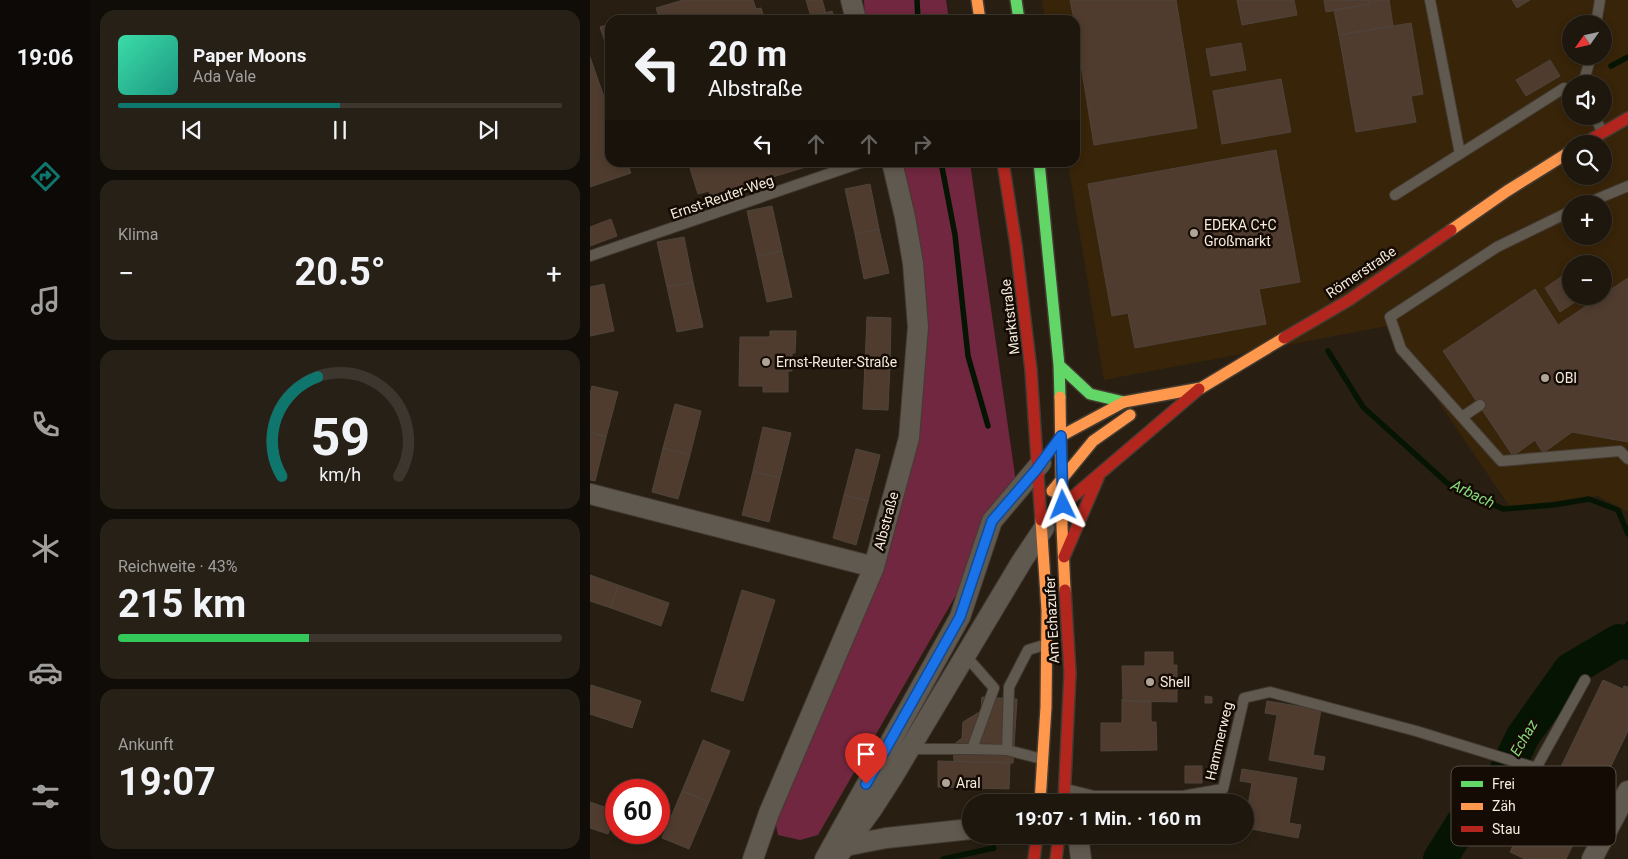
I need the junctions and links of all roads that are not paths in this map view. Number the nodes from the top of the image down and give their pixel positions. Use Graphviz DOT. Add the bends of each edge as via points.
graph roads {
  1 [pos="851,0"];
  2 [pos="977,0"];
  3 [pos="1016,0"];
  4 [pos="1430,0"];
  5 [pos="1600,0"];
  6 [pos="855,15"];
  7 [pos="979,15"];
  8 [pos="1018,15"];
  9 [pos="1598,15"];
  10 [pos="1562,89"];
  11 [pos="1628,118"];
  12 [pos="1598,125"];
  13 [pos="1602,132"];
  14 [pos="1597,135"];
  15 [pos="1460,154"];
  16 [pos="1562,157"];
  17 [pos="848,167"];
  18 [pos="893,167"];
  19 [pos="1004,167"];
  20 [pos="1039,167"];
  21 [pos="1628,186"];
  22 [pos="1395,195"];
  23 [pos="1606,195"];
  24 [pos="1562,215"];
  25 [pos="590,256"];
  26 [pos="1059,365"];
  27 [pos="1201,388"];
  28 [pos="1156,397"];
  29 [pos="1124,402"];
  30 [pos="1480,405"];
  31 [pos="1462,417"];
  32 [pos="1061,436"];
  33 [pos="1628,459"];
  34 [pos="1036,470"];
  35 [pos="1101,472"];
  36 [pos="1062,477"];
  37 [pos="590,494"];
  38 [pos="1063,505"];
  39 [pos="1040,508"];
  40 [pos="1041,531"];
  41 [pos="1064,557"];
  42 [pos="874,567"];
  43 [pos="1047,644"];
  44 [pos="965,655"];
  45 [pos="1585,680"];
  46 [pos="972,749"];
  47 [pos="909,750"];
  48 [pos="1007,750"];
  49 [pos="1044,759"];
  50 [pos="1529,766"];
  51 [pos="1533,766"];
  52 [pos="1041,794"];
  53 [pos="1067,794"];
  54 [pos="1194,794"];
  55 [pos="1625,797"];
  56 [pos="872,809"];
  57 [pos="1616,817"];
  58 [pos="962,830"];
  59 [pos="886,838"];
  60 [pos="1036,844"];
  61 [pos="1058,844"];
  62 [pos="1079,844"];
  63 [pos="841,852"];
  64 [pos="753,859"];
  65 [pos="825,859"];
  66 [pos="1034,859"];
  67 [pos="1056,859"];
  68 [pos="1081,859"];
  1 -- 6 [label="street"];
  2 -- 7 [label="main road"];
  3 -- 8 [label="main road"];
  4 -- 15 [label="lane"];
  5 -- 9 [label="lane"];
  10 -- 15 [label="lane"];
  11 -- 13 [label="main road"];
  12 -- 13 [label="lane"];
  13 -- 14 [label="main road"];
  15 -- 22 [label="lane"];
  16 -- 27 [label="main road, Römerstraße" via="1349,300"];
  17 -- 25 [label="lane, Ernst-Reuter-Weg"];
  18 -- 42 [label="street, Albstraße" via="913,263 918,327 909,438"];
  19 -- 34 [label="main road, Marktstraße" via="1031,370"];
  20 -- 26 [label="main road"];
  21 -- 23 [label="lane"];
  24 -- 31 [label="lane" via="1497,247 1390,317 1401,349"];
  26 -- 29 [label="main road" via="1090,394"];
  26 -- 32 [label="main road"];
  27 -- 28 [label="main road, Römerstraße"];
  27 -- 35 [label="main road"];
  28 -- 29 [label="main road, Römerstraße"];
  28 -- 36 [label="main road, Römerstraße" via="1093,441"];
  29 -- 32 [label="main road, Römerstraße"];
  30 -- 31 [label="lane"];
  31 -- 33 [label="lane" via="1501,461 1620,451"];
  32 -- 34 [label="street"];
  32 -- 36 [label="main road, Am Echazufer"];
  34 -- 39 [label="main road, Am Echazufer"];
  34 -- 65 [label="street" via="992,521 960,617"];
  35 -- 38 [label="main road"];
  35 -- 41 [label="main road"];
  36 -- 38 [label="main road, Am Echazufer"];
  36 -- 39 [label="main road, Römerstraße"];
  37 -- 42 [label="street"];
  38 -- 40 [label="street"];
  38 -- 41 [label="main road, Am Echazufer"];
  39 -- 40 [label="main road, Am Echazufer"];
  40 -- 43 [label="main road, Am Echazufer"];
  40 -- 44 [label="street"];
  41 -- 53 [label="main road, Am Echazufer" via="1070,673"];
  42 -- 64 [label="street, Albstraße" via="768,813"];
  43 -- 48 [label="lane" via="1028,650 1009,688"];
  43 -- 49 [label="main road, Am Echazufer"];
  44 -- 46 [label="lane" via="994,688"];
  44 -- 47 [label="street"];
  45 -- 51 [label="lane"];
  46 -- 47 [label="lane"];
  46 -- 48 [label="lane"];
  47 -- 56 [label="street"];
  48 -- 49 [label="lane"];
  49 -- 52 [label="main road, Am Echazufer"];
  50 -- 54 [label="lane, Hammerweg" via="1416,731 1270,692 1244,698 1223,789"];
  55 -- 57 [label="street"];
  56 -- 59 [label="street"];
  56 -- 63 [label="street"];
  58 -- 59 [label="street"];
  59 -- 63 [label="street"];
  60 -- 66 [label="main road"];
  61 -- 67 [label="main road"];
  62 -- 68 [label="street"];
}
